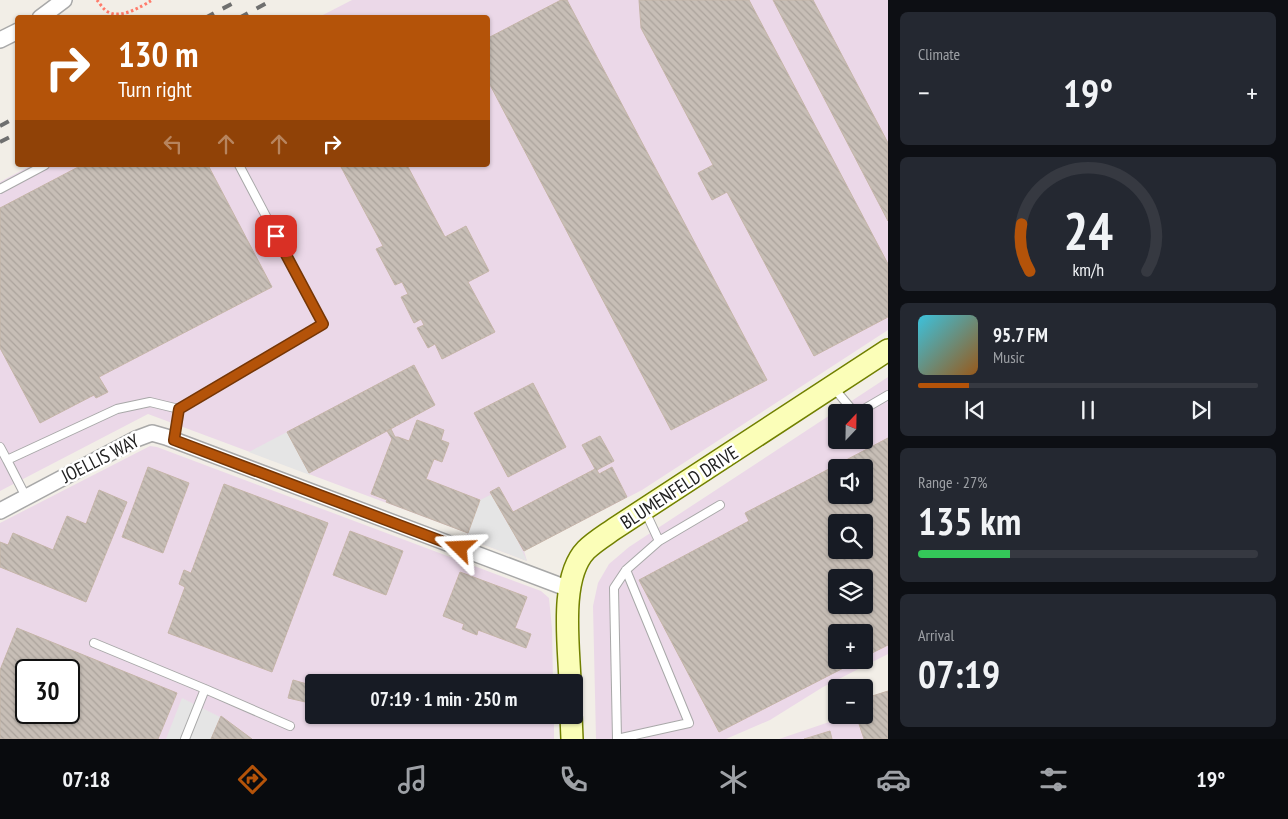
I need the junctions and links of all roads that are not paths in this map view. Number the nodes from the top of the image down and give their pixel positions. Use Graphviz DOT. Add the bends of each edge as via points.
graph roads {
  1 [pos="64,0"];
  2 [pos="44,15"];
  3 [pos="15,32"];
  4 [pos="0,40"];
  5 [pos="41,167"];
  6 [pos="240,167"];
  7 [pos="0,189"];
  8 [pos="888,350"];
  9 [pos="833,387"];
  10 [pos="888,395"];
  11 [pos="847,404"];
  12 [pos="873,404"];
  13 [pos="179,409"];
  14 [pos="174,440"];
  15 [pos="0,447"];
  16 [pos="7,460"];
  17 [pos="26,497"];
  18 [pos="720,505"];
  19 [pos="644,510"];
  20 [pos="0,511"];
  21 [pos="659,541"];
  22 [pos="626,570"];
  23 [pos="569,589"];
  24 [pos="94,643"];
  25 [pos="570,674"];
  26 [pos="205,689"];
  27 [pos="571,724"];
  28 [pos="290,726"];
  29 [pos="185,739"];
  30 [pos="572,739"];
  31 [pos="617,739"];
  1 -- 2 [label="street"];
  3 -- 4 [label="street"];
  5 -- 7 [label="lane"];
  6 -- 13 [label="lane" via="323,324"];
  8 -- 9 [label="street, BLUMENFELD DRIVE"];
  9 -- 11 [label="lane"];
  9 -- 19 [label="street, BLUMENFELD DRIVE"];
  10 -- 12 [label="lane"];
  13 -- 14 [label="lane"];
  13 -- 16 [label="lane" via="150,402 117,409"];
  14 -- 17 [label="street, JOELLIS WAY" via="144,435"];
  14 -- 23 [label="street, JOELLIS WAY"];
  15 -- 16 [label="lane"];
  16 -- 17 [label="lane"];
  17 -- 20 [label="street, JOELLIS WAY"];
  18 -- 21 [label="lane"];
  19 -- 21 [label="lane"];
  19 -- 23 [label="street, BLUMENFELD DRIVE" via="586,550 575,568"];
  21 -- 22 [label="lane"];
  22 -- 31 [label="lane" via="614,588"];
  22 -- 31 [label="lane" via="689,723"];
  23 -- 25 [label="street, BLUMENFELD DRIVE"];
  24 -- 26 [label="lane"];
  26 -- 28 [label="lane"];
  26 -- 29 [label="lane"];
  27 -- 30 [label="street"];
}
